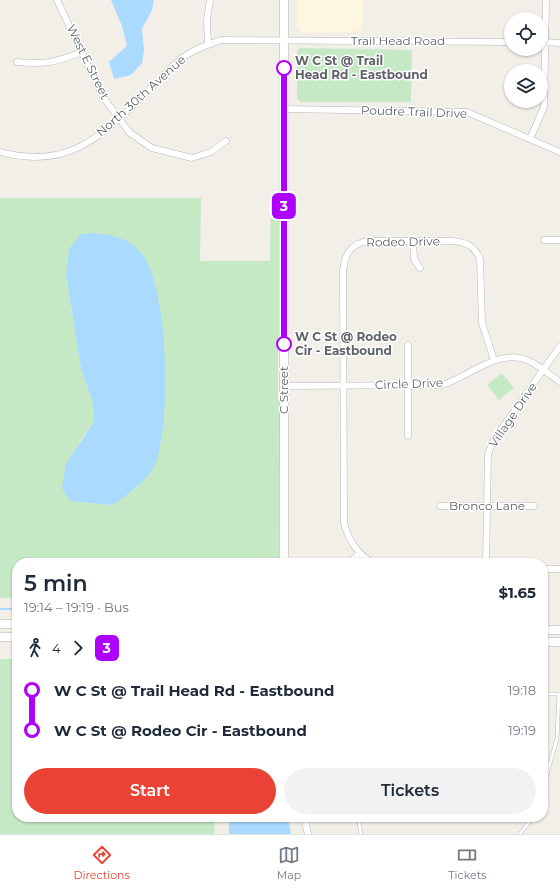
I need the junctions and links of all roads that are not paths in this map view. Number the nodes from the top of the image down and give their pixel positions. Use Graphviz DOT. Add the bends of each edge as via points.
graph roads {
  1 [pos="58,0"];
  2 [pos="210,0"];
  3 [pos="284,0"];
  4 [pos="546,0"];
  5 [pos="545,12"];
  6 [pos="284,41"];
  7 [pos="504,42"];
  8 [pos="548,42"];
  9 [pos="560,42"];
  10 [pos="208,44"];
  11 [pos="82,52"];
  12 [pos="544,56"];
  13 [pos="18,62"];
  14 [pos="284,109"];
  15 [pos="120,118"];
  16 [pos="530,139"];
  17 [pos="226,142"];
  18 [pos="0,152"];
  19 [pos="560,152"];
  20 [pos="413,240"];
  21 [pos="544,240"];
  22 [pos="560,240"];
  23 [pos="420,268"];
  24 [pos="408,344"];
  25 [pos="560,346"];
  26 [pos="494,360"];
  27 [pos="544,370"];
  28 [pos="560,382"];
  29 [pos="284,386"];
  30 [pos="343,386"];
  31 [pos="408,386"];
  32 [pos="408,436"];
  33 [pos="486,505"];
  34 [pos="440,506"];
  35 [pos="534,506"];
  36 [pos="359,554"];
  37 [pos="284,558"];
  38 [pos="355,558"];
  39 [pos="366,558"];
  40 [pos="486,558"];
  41 [pos="548,569"];
  42 [pos="560,569"];
  43 [pos="0,624"];
  44 [pos="12,624"];
  45 [pos="548,630"];
  46 [pos="560,630"];
  47 [pos="0,637"];
  48 [pos="12,637"];
  49 [pos="548,642"];
  50 [pos="560,642"];
  51 [pos="548,694"];
  52 [pos="559,694"];
  53 [pos="548,767"];
  54 [pos="305,822"];
  55 [pos="359,822"];
  56 [pos="529,822"];
  57 [pos="308,834"];
  58 [pos="361,834"];
  59 [pos="520,834"];
  1 -- 11 [label="street, West E Street"];
  2 -- 10 [label="street" via="207,20"];
  3 -- 6 [label="street, C Street"];
  4 -- 5 [label="street"];
  6 -- 7 [label="street, Trail Head Road"];
  6 -- 10 [label="street, North 30th Avenue" via="221,40"];
  6 -- 14 [label="street, C Street"];
  8 -- 9 [label="street"];
  10 -- 15 [label="street, North 30th Avenue" via="181,58"];
  11 -- 13 [label="street" via="58,61 40,64"];
  11 -- 15 [label="street, West E Street" via="103,97"];
  12 -- 16 [label="street" via="544,107"];
  14 -- 16 [label="street, Poudre Trail Drive" via="466,112"];
  14 -- 29 [label="street, C Street"];
  15 -- 17 [label="street, West E Street" via="130,133 152,148 173,154 192,158 211,152"];
  15 -- 18 [label="street, North 30th Avenue" via="103,133 76,150 45,158 17,157"];
  16 -- 19 [label="street, Poudre Trail Drive"];
  20 -- 23 [label="street" via="414,259"];
  20 -- 26 [label="street, Rodeo Drive" via="462,242 476,250 482,269 482,323"];
  20 -- 30 [label="street, Rodeo Drive" via="360,242 351,248 346,256 343,271"];
  21 -- 22 [label="street"];
  24 -- 31 [label="street"];
  25 -- 27 [label="street, Village Drive"];
  26 -- 27 [label="street" via="520,358"];
  26 -- 31 [label="street, Circle Drive" via="442,385"];
  27 -- 28 [label="street"];
  27 -- 33 [label="street, Village Drive" via="493,441 488,454"];
  29 -- 30 [label="street, Circle Drive"];
  29 -- 37 [label="street, C Street"];
  30 -- 31 [label="street, Circle Drive"];
  30 -- 36 [label="street, Rodeo Drive" via="344,522"];
  31 -- 32 [label="street"];
  33 -- 34 [label="street, Bronco Lane"];
  33 -- 35 [label="street, Bronco Lane"];
  33 -- 40 [label="street, Village Drive"];
  36 -- 38 [label="street"];
  36 -- 39 [label="street"];
  41 -- 42 [label="street"];
  43 -- 44 [label="street"];
  45 -- 46 [label="street"];
  47 -- 48 [label="street"];
  49 -- 50 [label="street"];
  51 -- 52 [label="lane"];
  52 -- 53 [label="lane" via="557,739"];
  54 -- 57 [label="street"];
  55 -- 58 [label="lane"];
  56 -- 59 [label="lane"];
}
